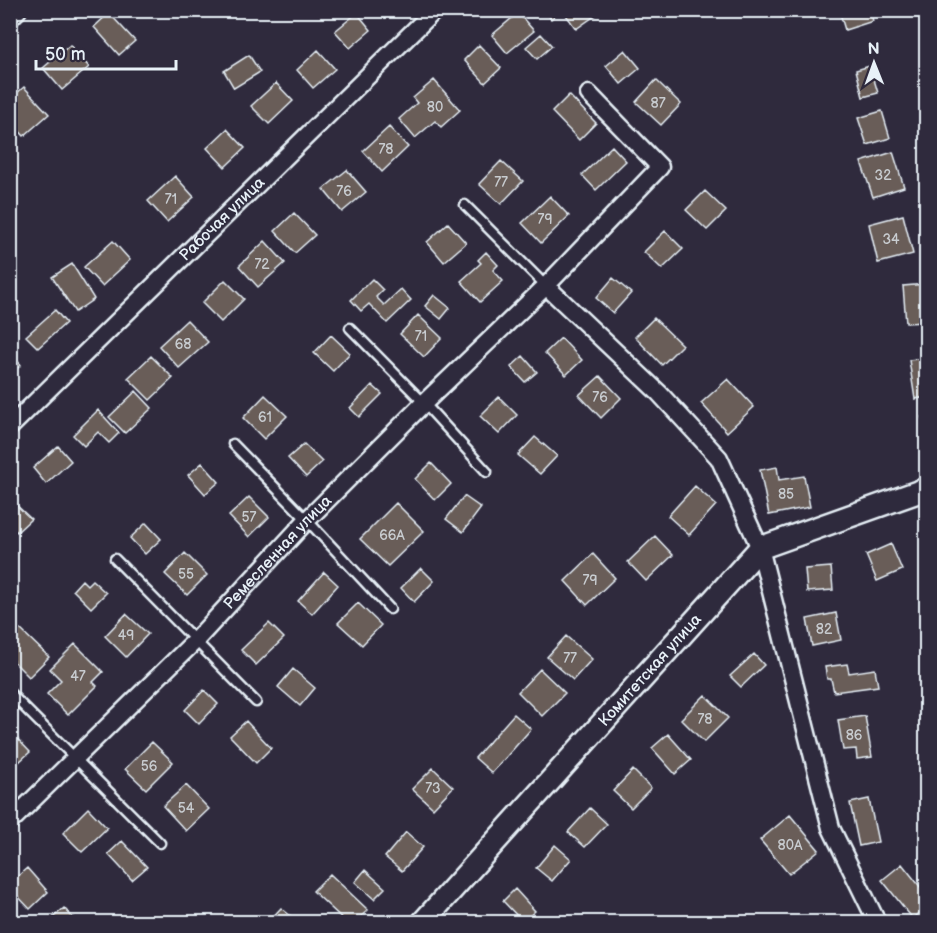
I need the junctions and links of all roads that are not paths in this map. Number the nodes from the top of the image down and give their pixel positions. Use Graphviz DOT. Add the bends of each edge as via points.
graph roads {
  1 [pos="18,10"];
  2 [pos="435,10"];
  3 [pos="10,18"];
  4 [pos="590,94"];
  5 [pos="465,205"];
  6 [pos="546,286"];
  7 [pos="350,328"];
  8 [pos="424,403"];
  9 [pos="10,428"];
  10 [pos="233,444"];
  11 [pos="488,472"];
  12 [pos="927,489"];
  13 [pos="307,520"];
  14 [pos="760,548"];
  15 [pos="115,559"];
  16 [pos="390,609"];
  17 [pos="196,639"];
  18 [pos="10,693"];
  19 [pos="256,702"];
  20 [pos="75,758"];
  21 [pos="10,822"];
  22 [pos="160,843"];
  23 [pos="423,922"];
  24 [pos="877,922"];
  1 -- 3 [label="street"];
  2 -- 9 [label="street, Рабочая улица"];
  4 -- 6 [label="street, Ремесленная улица" via="660,167"];
  5 -- 6 [label="lane"];
  6 -- 8 [label="street, Ремесленная улица"];
  6 -- 14 [label="street" via="659,393 719,458"];
  7 -- 8 [label="lane"];
  8 -- 11 [label="lane"];
  8 -- 13 [label="street, Ремесленная улица"];
  10 -- 13 [label="lane"];
  12 -- 14 [label="street, Комитетская улица"];
  13 -- 16 [label="lane"];
  13 -- 17 [label="street, Ремесленная улица"];
  14 -- 23 [label="street, Комитетская улица"];
  14 -- 24 [label="street" via="831,828"];
  15 -- 17 [label="lane"];
  17 -- 19 [label="lane"];
  17 -- 20 [label="street, Ремесленная улица"];
  18 -- 20 [label="lane"];
  20 -- 21 [label="street, Ремесленная улица"];
  20 -- 22 [label="lane"];
}
